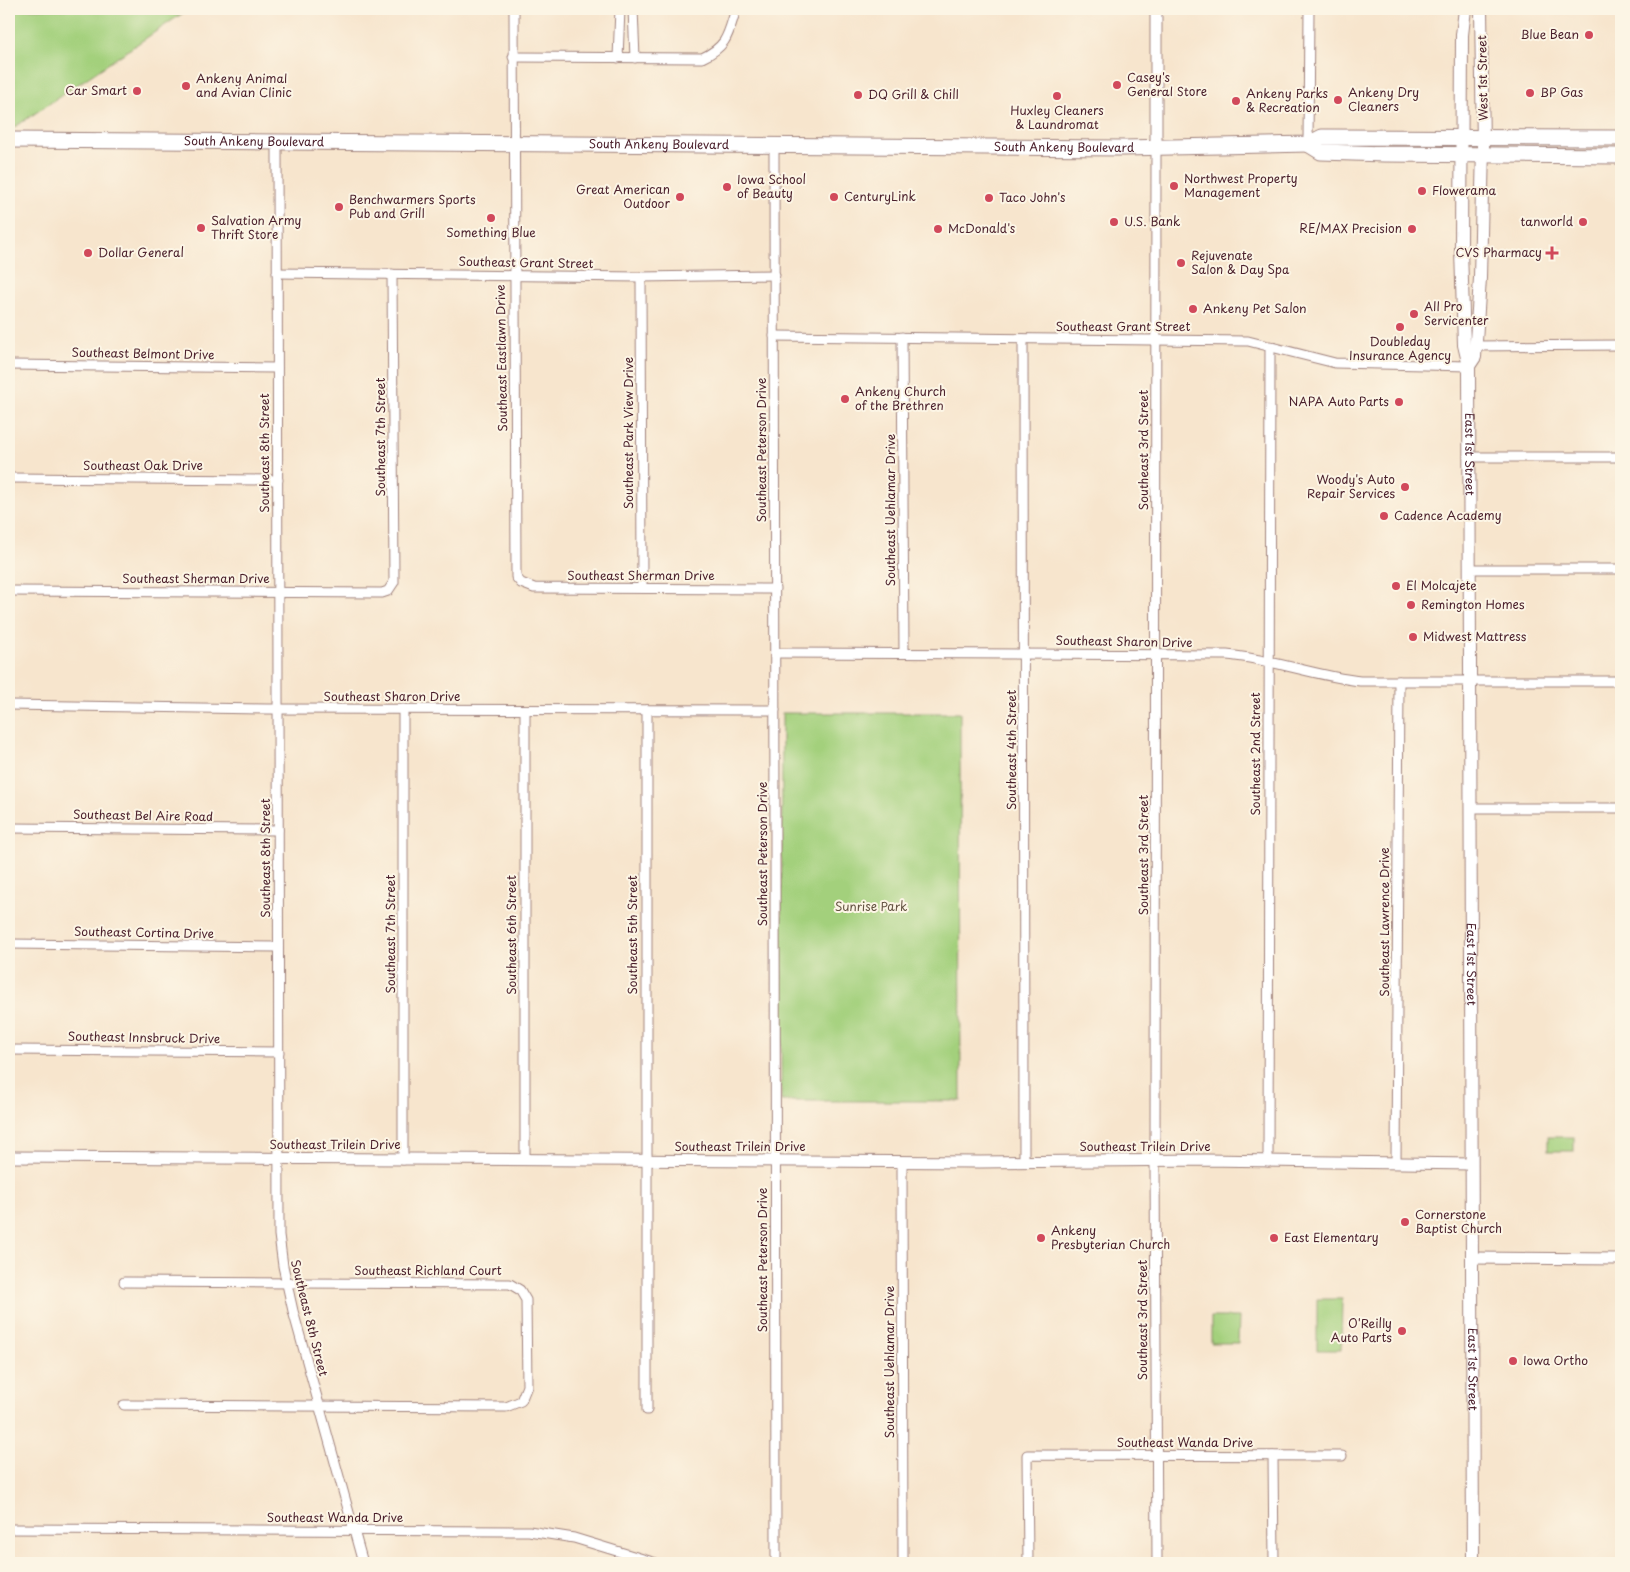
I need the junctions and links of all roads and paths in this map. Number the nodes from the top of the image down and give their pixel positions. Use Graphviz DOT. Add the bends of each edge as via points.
graph roads {
  1 [pos="514,9"];
  2 [pos="620,9"];
  3 [pos="633,9"];
  4 [pos="736,9"];
  5 [pos="1156,9"];
  6 [pos="1309,9"];
  7 [pos="1465,9"];
  8 [pos="1481,9"];
  9 [pos="513,57"];
  10 [pos="618,58"];
  11 [pos="635,58"];
  12 [pos="1621,138"];
  13 [pos="9,140"];
  14 [pos="277,142"];
  15 [pos="514,144"];
  16 [pos="1308,144"];
  17 [pos="774,146"];
  18 [pos="1473,147"];
  19 [pos="1156,148"];
  20 [pos="1621,156"];
  21 [pos="277,273"];
  22 [pos="392,274"];
  23 [pos="513,276"];
  24 [pos="775,276"];
  25 [pos="641,277"];
  26 [pos="774,336"];
  27 [pos="902,337"];
  28 [pos="1023,339"];
  29 [pos="1156,340"];
  30 [pos="1621,345"];
  31 [pos="1270,346"];
  32 [pos="1476,346"];
  33 [pos="9,365"];
  34 [pos="1469,366"];
  35 [pos="278,368"];
  36 [pos="1469,457"];
  37 [pos="1621,457"];
  38 [pos="9,478"];
  39 [pos="278,480"];
  40 [pos="1470,569"];
  41 [pos="1621,569"];
  42 [pos="515,572"];
  43 [pos="642,588"];
  44 [pos="775,589"];
  45 [pos="9,591"];
  46 [pos="278,592"];
  47 [pos="382,593"];
  48 [pos="775,653"];
  49 [pos="904,653"];
  50 [pos="1025,653"];
  51 [pos="1157,655"];
  52 [pos="1270,661"];
  53 [pos="1399,681"];
  54 [pos="1470,681"];
  55 [pos="1621,681"];
  56 [pos="9,705"];
  57 [pos="278,708"];
  58 [pos="404,709"];
  59 [pos="525,710"];
  60 [pos="646,710"];
  61 [pos="775,710"];
  62 [pos="1470,808"];
  63 [pos="1621,808"];
  64 [pos="9,828"];
  65 [pos="278,830"];
  66 [pos="9,944"];
  67 [pos="278,947"];
  68 [pos="9,1050"];
  69 [pos="279,1052"];
  70 [pos="9,1157"];
  71 [pos="279,1159"];
  72 [pos="403,1160"];
  73 [pos="525,1160"];
  74 [pos="647,1160"];
  75 [pos="775,1161"];
  76 [pos="902,1161"];
  77 [pos="1024,1161"];
  78 [pos="1155,1161"];
  79 [pos="1268,1162"];
  80 [pos="1396,1163"];
  81 [pos="1471,1164"];
  82 [pos="1472,1258"];
  83 [pos="1621,1259"];
  84 [pos="124,1282"];
  85 [pos="286,1282"];
  86 [pos="124,1405"];
  87 [pos="320,1406"];
  88 [pos="647,1410"];
  89 [pos="1157,1456"];
  90 [pos="1273,1456"];
  91 [pos="1342,1456"];
  92 [pos="9,1530"];
  93 [pos="354,1530"];
  94 [pos="363,1563"];
  95 [pos="656,1563"];
  96 [pos="776,1563"];
  97 [pos="904,1563"];
  98 [pos="1028,1563"];
  99 [pos="1157,1563"];
  100 [pos="1274,1563"];
  101 [pos="1473,1563"];
  1 -- 9 [label="street, Southeast Eastlawn Drive"];
  2 -- 10 [label="street"];
  3 -- 11 [label="street"];
  4 -- 11 [label="street" via="727,39 712,54 702,58"];
  5 -- 19 [label="street"];
  6 -- 16 [label="street"];
  7 -- 18 [label="main road, West 1st Street" via="1462,35"];
  8 -- 18 [label="main road, West 1st Street"];
  9 -- 10 [label="street"];
  9 -- 15 [label="street, Southeast Eastlawn Drive"];
  10 -- 11 [label="street"];
  12 -- 18 [label="main road"];
  13 -- 14 [label="main road, South Ankeny Boulevard"];
  14 -- 15 [label="main road, South Ankeny Boulevard"];
  14 -- 21 [label="street, Southeast 8th Street"];
  15 -- 17 [label="main road, South Ankeny Boulevard"];
  15 -- 23 [label="street, Southeast Eastlawn Drive"];
  16 -- 18 [label="main road, South Ankeny Boulevard" via="1322,138"];
  16 -- 19 [label="main road, South Ankeny Boulevard"];
  17 -- 19 [label="main road, South Ankeny Boulevard"];
  17 -- 24 [label="street, Southeast Peterson Drive"];
  18 -- 20 [label="main road"];
  18 -- 32 [label="main road, East 1st Street"];
  18 -- 34 [label="main road, East 1st Street" via="1462,290 1465,357"];
  19 -- 29 [label="street, Southeast 3rd Street"];
  21 -- 22 [label="street, Southeast Grant Street"];
  21 -- 35 [label="street, Southeast 8th Street"];
  22 -- 23 [label="street, Southeast Grant Street"];
  22 -- 47 [label="street, Southeast 7th Street" via="394,582"];
  23 -- 25 [label="street, Southeast Grant Street"];
  23 -- 42 [label="street, Southeast Eastlawn Drive"];
  24 -- 25 [label="street, Southeast Grant Street"];
  24 -- 26 [label="street, Southeast Peterson Drive"];
  25 -- 43 [label="street, Southeast Park View Drive"];
  26 -- 27 [label="street, Southeast Grant Street"];
  26 -- 44 [label="street, Southeast Peterson Drive"];
  27 -- 28 [label="street, Southeast Grant Street"];
  27 -- 49 [label="street, Southeast Uehlamar Drive"];
  28 -- 29 [label="street, Southeast Grant Street"];
  28 -- 50 [label="street, Southeast 4th Street"];
  29 -- 31 [label="street, Southeast Grant Street" via="1248,341"];
  29 -- 51 [label="street, Southeast 3rd Street"];
  30 -- 32 [label="street"];
  31 -- 34 [label="street, Southeast Grant Street" via="1335,363"];
  31 -- 52 [label="street, Southeast 2nd Street"];
  32 -- 34 [label="main road, East 1st Street" via="1475,357"];
  33 -- 35 [label="street, Southeast Belmont Drive"];
  34 -- 36 [label="main road, East 1st Street"];
  35 -- 39 [label="street, Southeast 8th Street"];
  36 -- 37 [label="street"];
  36 -- 40 [label="main road, East 1st Street"];
  38 -- 39 [label="street, Southeast Oak Drive"];
  39 -- 46 [label="street, Southeast 8th Street"];
  40 -- 41 [label="street"];
  40 -- 54 [label="main road, East 1st Street"];
  42 -- 43 [label="street, Southeast Sherman Drive" via="527,587"];
  43 -- 44 [label="street, Southeast Sherman Drive"];
  44 -- 48 [label="street, Southeast Peterson Drive"];
  45 -- 46 [label="street, Southeast Sherman Drive"];
  46 -- 47 [label="street, Southeast Sherman Drive"];
  46 -- 57 [label="street, Southeast 8th Street"];
  48 -- 49 [label="street, Southeast Sharon Drive"];
  48 -- 61 [label="street, Southeast Peterson Drive"];
  49 -- 50 [label="street, Southeast Sharon Drive"];
  50 -- 51 [label="street, Southeast Sharon Drive"];
  50 -- 77 [label="street, Southeast 4th Street"];
  51 -- 52 [label="street, Southeast Sharon Drive" via="1227,655"];
  51 -- 78 [label="street, Southeast 3rd Street"];
  52 -- 53 [label="street, Southeast Sharon Drive" via="1336,679"];
  52 -- 79 [label="street, Southeast 2nd Street"];
  53 -- 54 [label="street, Southeast Sharon Drive"];
  53 -- 80 [label="street, Southeast Lawrence Drive"];
  54 -- 55 [label="street, Southeast Sharon Drive"];
  54 -- 62 [label="main road, East 1st Street"];
  56 -- 57 [label="street, Southeast Sharon Drive"];
  57 -- 58 [label="street, Southeast Sharon Drive"];
  57 -- 65 [label="street, Southeast 8th Street"];
  58 -- 59 [label="street, Southeast Sharon Drive"];
  58 -- 72 [label="street, Southeast 7th Street"];
  59 -- 60 [label="street, Southeast Sharon Drive"];
  59 -- 73 [label="street, Southeast 6th Street"];
  60 -- 61 [label="street, Southeast Sharon Drive"];
  60 -- 74 [label="street, Southeast 5th Street"];
  61 -- 75 [label="street, Southeast Peterson Drive"];
  62 -- 63 [label="street"];
  62 -- 81 [label="main road, East 1st Street"];
  64 -- 65 [label="street, Southeast Bel Aire Road"];
  65 -- 67 [label="street, Southeast 8th Street"];
  66 -- 67 [label="street, Southeast Cortina Drive"];
  67 -- 69 [label="street, Southeast 8th Street"];
  68 -- 69 [label="street, Southeast Innsbruck Drive"];
  69 -- 71 [label="street, Southeast 8th Street"];
  70 -- 71 [label="street, Southeast Trilein Drive"];
  71 -- 72 [label="street, Southeast Trilein Drive"];
  71 -- 85 [label="street, Southeast 8th Street" via="279,1234"];
  72 -- 73 [label="street, Southeast Trilein Drive"];
  73 -- 74 [label="street, Southeast Trilein Drive"];
  74 -- 75 [label="street, Southeast Trilein Drive"];
  74 -- 88 [label="street, Southeast 5th Street"];
  75 -- 76 [label="street, Southeast Trilein Drive"];
  75 -- 96 [label="street, Southeast Peterson Drive"];
  76 -- 77 [label="street, Southeast Trilein Drive"];
  76 -- 97 [label="street, Southeast Uehlamar Drive"];
  77 -- 78 [label="street, Southeast Trilein Drive"];
  78 -- 79 [label="street, Southeast Trilein Drive"];
  78 -- 89 [label="street, Southeast 3rd Street"];
  79 -- 80 [label="street, Southeast Trilein Drive"];
  80 -- 81 [label="street, Southeast Trilein Drive"];
  81 -- 82 [label="main road, East 1st Street"];
  82 -- 83 [label="street"];
  82 -- 101 [label="main road, East 1st Street"];
  84 -- 85 [label="street"];
  85 -- 87 [label="street, Southeast 8th Street"];
  85 -- 87 [label="street, Southeast Richland Court" via="506,1283 518,1287 526,1300 526,1391 515,1405"];
  86 -- 87 [label="street"];
  87 -- 93 [label="street, Southeast 8th Street"];
  89 -- 90 [label="street, Southeast Wanda Drive"];
  89 -- 98 [label="street, Southeast Wanda Drive" via="1027,1455"];
  89 -- 99 [label="street, Southeast 3rd Street"];
  90 -- 91 [label="street, Southeast Wanda Drive"];
  90 -- 100 [label="street"];
  92 -- 93 [label="street, Southeast Wanda Drive"];
  93 -- 94 [label="street, Southeast 8th Street"];
  93 -- 95 [label="street, Southeast Wanda Drive" via="536,1532 574,1538"];
}
